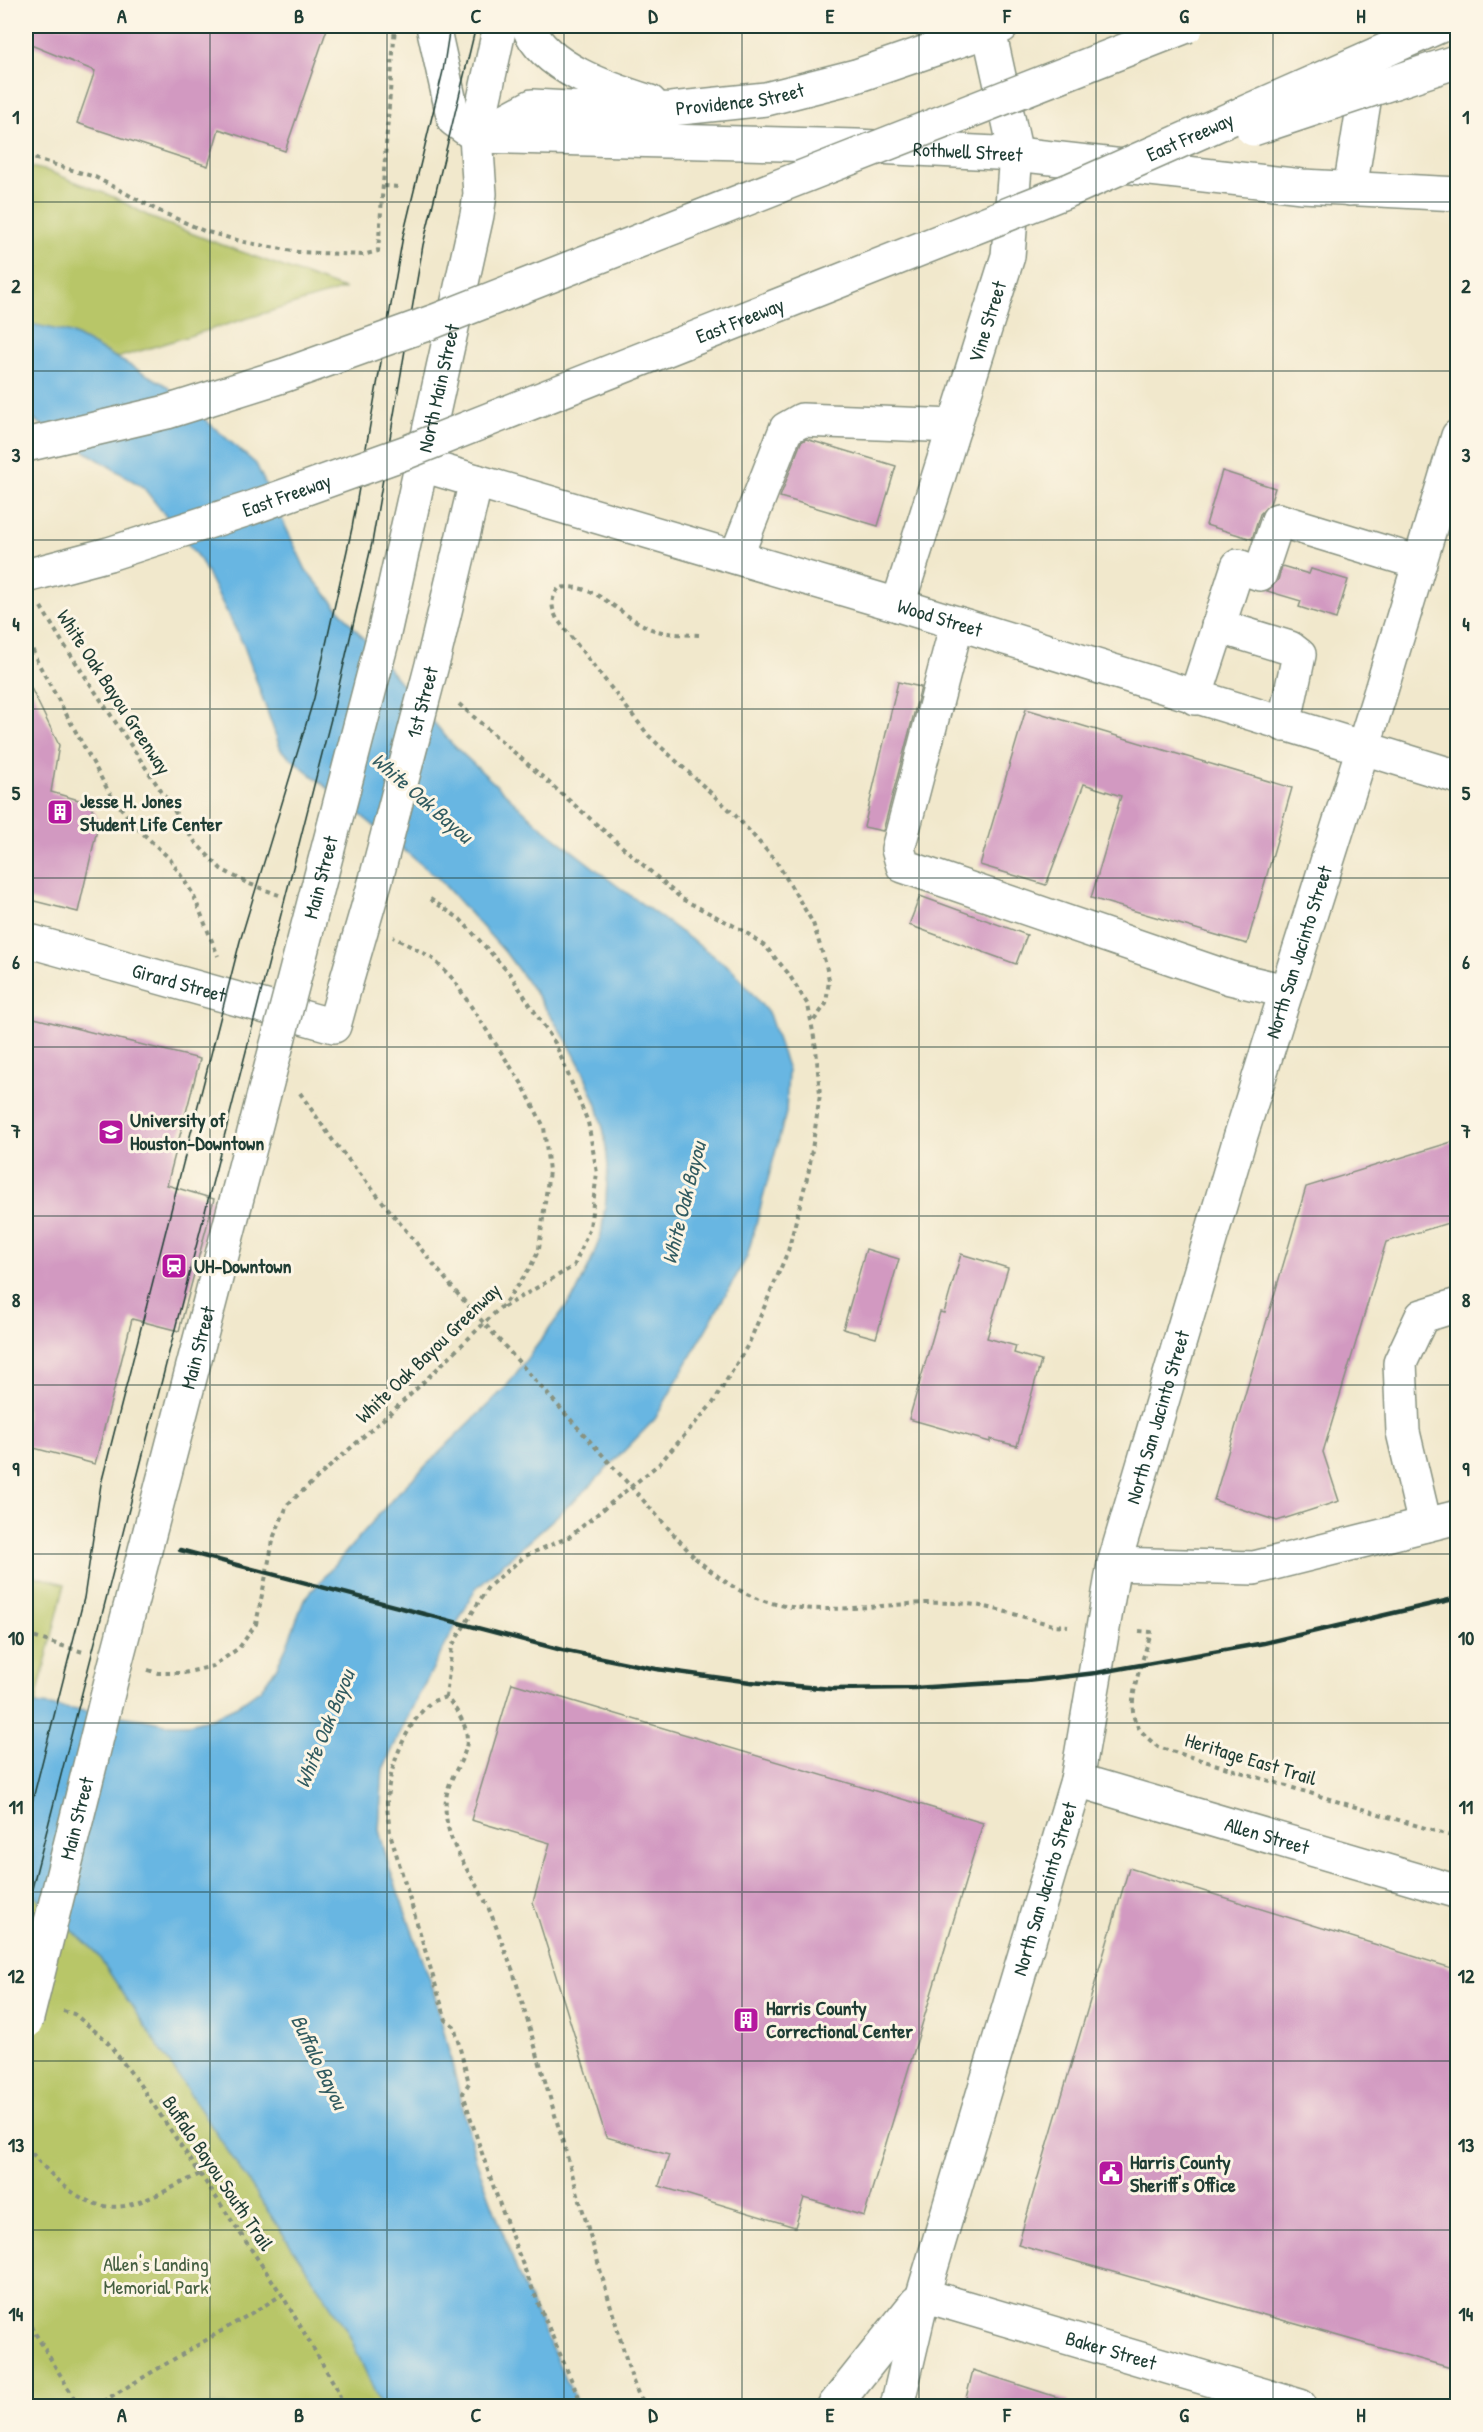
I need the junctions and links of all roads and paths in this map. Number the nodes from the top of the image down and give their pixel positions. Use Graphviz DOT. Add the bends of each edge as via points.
graph roads {
  1 [pos="395,26"];
  2 [pos="433,26"];
  3 [pos="500,26"];
  4 [pos="528,26"];
  5 [pos="1187,26"];
  6 [pos="1440,26"];
  7 [pos="993,27"];
  8 [pos="1458,62"];
  9 [pos="1369,71"];
  10 [pos="671,109"];
  11 [pos="476,136"];
  12 [pos="1016,154"];
  13 [pos="26,156"];
  14 [pos="384,186"];
  15 [pos="399,187"];
  16 [pos="1072,189"];
  17 [pos="1350,189"];
  18 [pos="1458,194"];
  19 [pos="955,426"];
  20 [pos="1458,436"];
  21 [pos="26,445"];
  22 [pos="422,465"];
  23 [pos="476,481"];
  24 [pos="736,557"];
  25 [pos="1420,563"];
  26 [pos="31,588"];
  27 [pos="898,605"];
  28 [pos="957,623"];
  29 [pos="1218,626"];
  30 [pos="26,633"];
  31 [pos="699,634"];
  32 [pos="382,638"];
  33 [pos="1195,698"];
  34 [pos="459,704"];
  35 [pos="1284,725"];
  36 [pos="1363,748"];
  37 [pos="1458,777"];
  38 [pos="280,895"];
  39 [pos="430,899"];
  40 [pos="391,936"];
  41 [pos="26,940"];
  42 [pos="216,951"];
  43 [pos="1285,991"];
  44 [pos="812,1023"];
  45 [pos="334,1026"];
  46 [pos="334,1143"];
  47 [pos="1458,1305"];
  48 [pos="496,1311"];
  49 [pos="1458,1517"];
  50 [pos="1425,1525"];
  51 [pos="1114,1564"];
  52 [pos="1053,1625"];
  53 [pos="1151,1632"];
  54 [pos="158,1673"];
  55 [pos="446,1697"];
  56 [pos="1077,1780"];
  57 [pos="1458,1838"];
  58 [pos="1458,1892"];
  59 [pos="55,2008"];
  60 [pos="26,2022"];
  61 [pos="26,2146"];
  62 [pos="200,2174"];
  63 [pos="282,2295"];
  64 [pos="923,2295"];
  65 [pos="26,2318"];
  66 [pos="80,2406"];
  67 [pos="95,2406"];
  68 [pos="344,2406"];
  69 [pos="583,2406"];
  70 [pos="648,2406"];
  71 [pos="834,2406"];
  72 [pos="897,2406"];
  73 [pos="1300,2406"];
  1 -- 14 [label="path"];
  2 -- 11 [label="main road" via="454,120"];
  3 -- 11 [label="main road, North Main Street"];
  4 -- 10 [label="main road" via="544,51 583,78"];
  5 -- 21 [label="main road, bridge" via="435,321 167,412"];
  6 -- 16 [label="main road, East Freeway, bridge"];
  7 -- 10 [label="main road, Providence Street" via="856,76 766,99"];
  7 -- 12 [label="main road, Vine Street"];
  8 -- 16 [label="main road, bridge"];
  9 -- 17 [label="main road"];
  10 -- 11 [label="main road, Providence Street" via="624,111 532,106"];
  11 -- 12 [label="main road, Rothwell Street"];
  11 -- 22 [label="main road, North Main Street" via="480,194 477,215"];
  12 -- 17 [label="main road, Rothwell Street"];
  12 -- 19 [label="main road, Vine Street" via="1008,256"];
  13 -- 14 [label="path" via="95,177 204,231 298,252 363,255 378,251"];
  14 -- 15 [label="path"];
  16 -- 26 [label="main road, East Freeway, bridge" via="407,452 248,510 109,554"];
  17 -- 18 [label="main road, Rothwell Street"];
  19 -- 24 [label="main road" via="802,420 786,429"];
  19 -- 27 [label="main road, Vine Street"];
  20 -- 25 [label="main road, North San Jacinto Street"];
  22 -- 23 [label="main road, Wood Street"];
  22 -- 32 [label="main road, North Main Street"];
  23 -- 24 [label="main road, Wood Street"];
  23 -- 45 [label="main road, 1st Street, bridge" via="434,657"];
  24 -- 27 [label="main road, Wood Street"];
  25 -- 29 [label="main road" via="1278,520 1260,574 1238,566"];
  25 -- 36 [label="main road, North San Jacinto Street"];
  26 -- 38 [label="path, White Oak Bayou Greenway" via="61,640 195,842 221,869"];
  27 -- 28 [label="main road, Wood Street"];
  28 -- 33 [label="main road, Wood Street"];
  28 -- 43 [label="main road" via="898,849 903,866 1230,978"];
  29 -- 33 [label="main road"];
  29 -- 35 [label="main road" via="1290,648 1299,655"];
  30 -- 42 [label="path" via="37,661 110,794 135,826 170,859 193,894"];
  31 -- 44 [label="path" via="664,633 644,626 589,590 559,588 552,596 557,619 649,736 735,815 776,861 813,923 826,965 826,1004"];
  32 -- 60 [label="main road, Main Street, bridge"];
  33 -- 35 [label="main road, Wood Street"];
  34 -- 44 [label="path" via="682,899 766,947 808,1005"];
  35 -- 36 [label="main road, Wood Street"];
  36 -- 37 [label="main road, Wood Street"];
  36 -- 43 [label="main road, North San Jacinto Street"];
  39 -- 48 [label="path" via="460,920 510,974 555,1043 588,1122 597,1173 590,1227 574,1266"];
  40 -- 48 [label="path, White Oak Bayou Greenway" via="431,957 453,979 522,1083 544,1127 549,1171 540,1249"];
  41 -- 45 [label="main road, Girard Street"];
  43 -- 51 [label="main road, North San Jacinto Street"];
  44 -- 55 [label="path" via="820,1095 809,1170 788,1251 750,1343 713,1403 659,1464 569,1537 525,1556 488,1587 452,1646"];
  46 -- 52 [label="path, bridge" via="456,1292 695,1558 725,1583 756,1599 783,1606 809,1609 957,1603"];
  47 -- 50 [label="main road" via="1422,1316 1400,1363 1403,1432"];
  48 -- 54 [label="path, White Oak Bayou Greenway" via="409,1396 288,1504 274,1536 256,1624 239,1648 213,1666 184,1673"];
  49 -- 50 [label="main road"];
  50 -- 51 [label="main road" via="1254,1568"];
  51 -- 56 [label="main road, North San Jacinto Street"];
  53 -- 57 [label="path, Heritage East Trail" via="1132,1698 1132,1712 1136,1724 1158,1747"];
  55 -- 69 [label="path" via="431,1702 418,1716 398,1752 387,1802 390,1833 446,2020 454,2026 469,2084 463,2093 482,2157 537,2304"];
  55 -- 70 [label="path" via="458,1711 468,1742 445,1800 450,1833 488,1906 513,1971 632,2379"];
  56 -- 58 [label="main road, Allen Street"];
  56 -- 64 [label="main road, North San Jacinto Street"];
  59 -- 62 [label="path, Buffalo Bayou South Trail" via="74,2014 105,2039"];
  61 -- 62 [label="path" via="59,2182 81,2197 109,2206 139,2201"];
  62 -- 63 [label="path, Buffalo Bayou South Trail"];
  63 -- 67 [label="path"];
  63 -- 68 [label="path, Buffalo Bayou South Trail"];
  64 -- 71 [label="main road"];
  64 -- 72 [label="main road, North San Jacinto Street"];
  64 -- 73 [label="main road, Baker Street"];
  65 -- 66 [label="path"];
}
